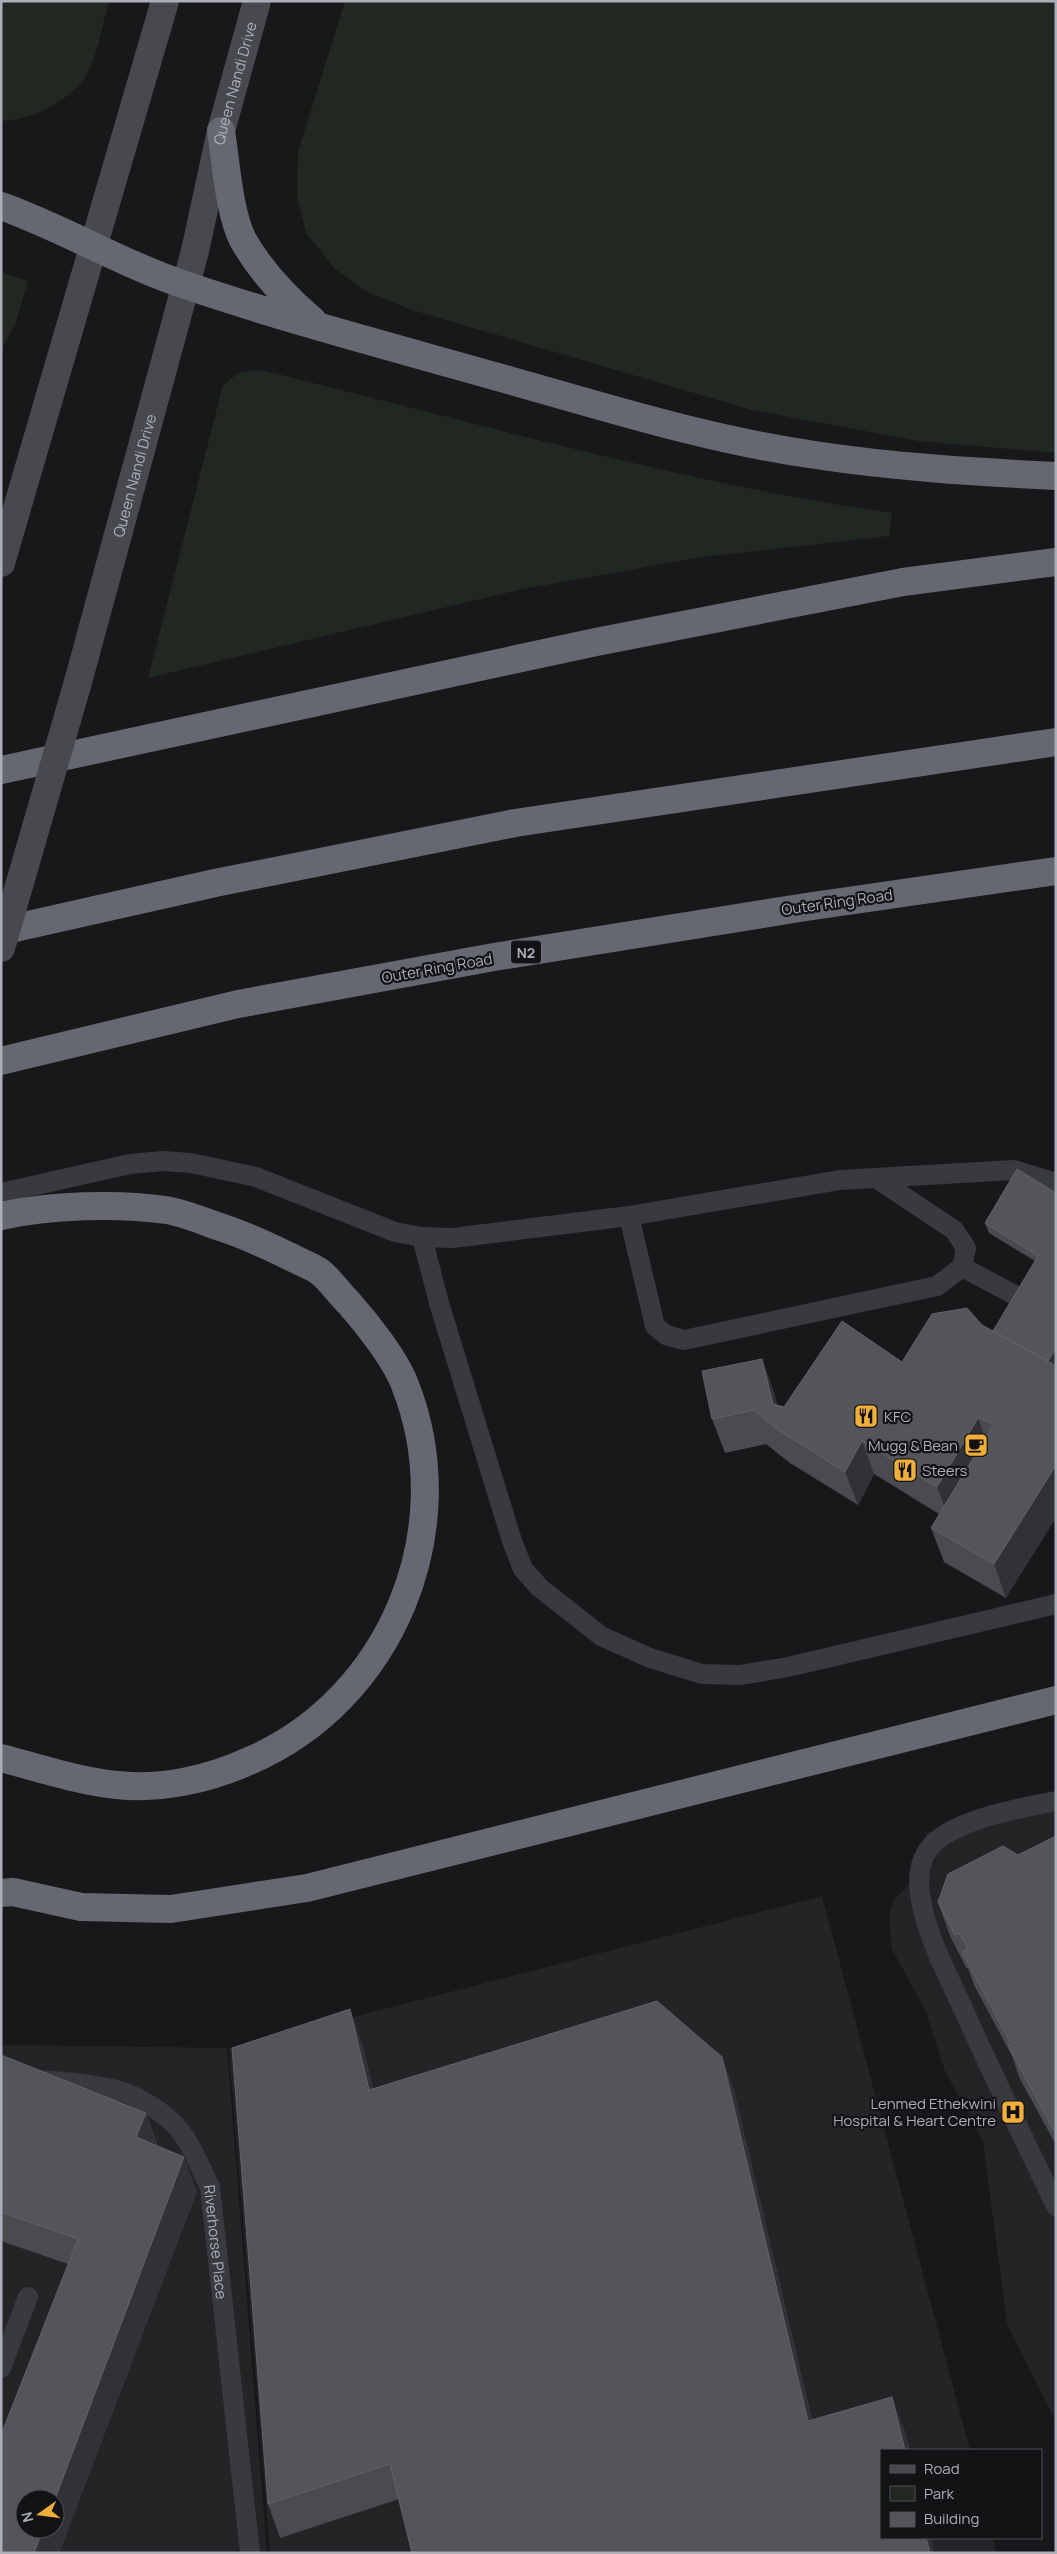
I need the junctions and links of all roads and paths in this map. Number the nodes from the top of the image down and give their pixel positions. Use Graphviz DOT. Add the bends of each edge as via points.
graph roads {
  1 [pos="165,1"];
  2 [pos="257,1"];
  3 [pos="221,132"];
  4 [pos="1,206"];
  5 [pos="94,247"];
  6 [pos="186,286"];
  7 [pos="320,327"];
  8 [pos="1056,476"];
  9 [pos="1056,562"];
  10 [pos="1,563"];
  11 [pos="1056,742"];
  12 [pos="1,770"];
  13 [pos="1056,871"];
  14 [pos="1,931"];
  15 [pos="1,948"];
  16 [pos="1,1060"];
  17 [pos="876,1178"];
  18 [pos="1056,1183"];
  19 [pos="1,1193"];
  20 [pos="1,1216"];
  21 [pos="629,1216"];
  22 [pos="422,1237"];
  23 [pos="962,1267"];
  24 [pos="1022,1299"];
  25 [pos="1056,1604"];
  26 [pos="1056,1700"];
  27 [pos="1,1742"];
  28 [pos="1,1758"];
  29 [pos="43,1769"];
  30 [pos="1056,1801"];
  31 [pos="5,1890"];
  32 [pos="1,2077"];
  33 [pos="1056,2206"];
  34 [pos="28,2297"];
  35 [pos="1,2368"];
  36 [pos="250,2553"];
  1 -- 5 [label="main road"];
  2 -- 3 [label="main road, Queen Nandi Drive"];
  3 -- 6 [label="main road, Queen Nandi Drive"];
  3 -- 7 [label="highway" via="242,239 269,279"];
  4 -- 5 [label="highway"];
  5 -- 6 [label="highway"];
  5 -- 10 [label="main road"];
  6 -- 7 [label="highway"];
  6 -- 15 [label="main road, Queen Nandi Drive, bridge" via="78,682"];
  7 -- 8 [label="highway" via="704,435 815,455 960,472"];
  9 -- 12 [label="highway" via="903,582 596,642"];
  11 -- 14 [label="highway" via="515,823 215,883"];
  13 -- 16 [label="highway, Outer Ring Road / N2" via="494,957 238,1004"];
  17 -- 18 [label="lane" via="1014,1170"];
  17 -- 21 [label="lane" via="792,1186"];
  17 -- 23 [label="lane" via="954,1230 966,1248"];
  19 -- 22 [label="lane" via="130,1164 191,1162 256,1177 395,1232"];
  20 -- 29 [label="highway" via="94,1206 168,1210 249,1236 319,1272 368,1324 405,1383 422,1442 426,1512 414,1571 390,1630 360,1680 320,1718 278,1749 224,1772 164,1784 117,1786"];
  21 -- 22 [label="lane" via="453,1238"];
  21 -- 23 [label="lane" via="651,1316 659,1332 673,1339 718,1334 937,1286"];
  22 -- 25 [label="lane" via="439,1303 523,1569 539,1588 601,1636 650,1658 702,1674 740,1675 788,1667"];
  23 -- 24 [label="lane"];
  26 -- 31 [label="highway" via="307,1888 171,1909 81,1906"];
  27 -- 29 [label="highway"];
  28 -- 29 [label="highway"];
  30 -- 33 [label="lane" via="1003,1812 951,1831 927,1851 919,1880 927,1920 946,1971"];
  32 -- 36 [label="lane, Riverhorse Place" via="123,2092 172,2122 190,2146 210,2187"];
  34 -- 35 [label="lane"];
}
